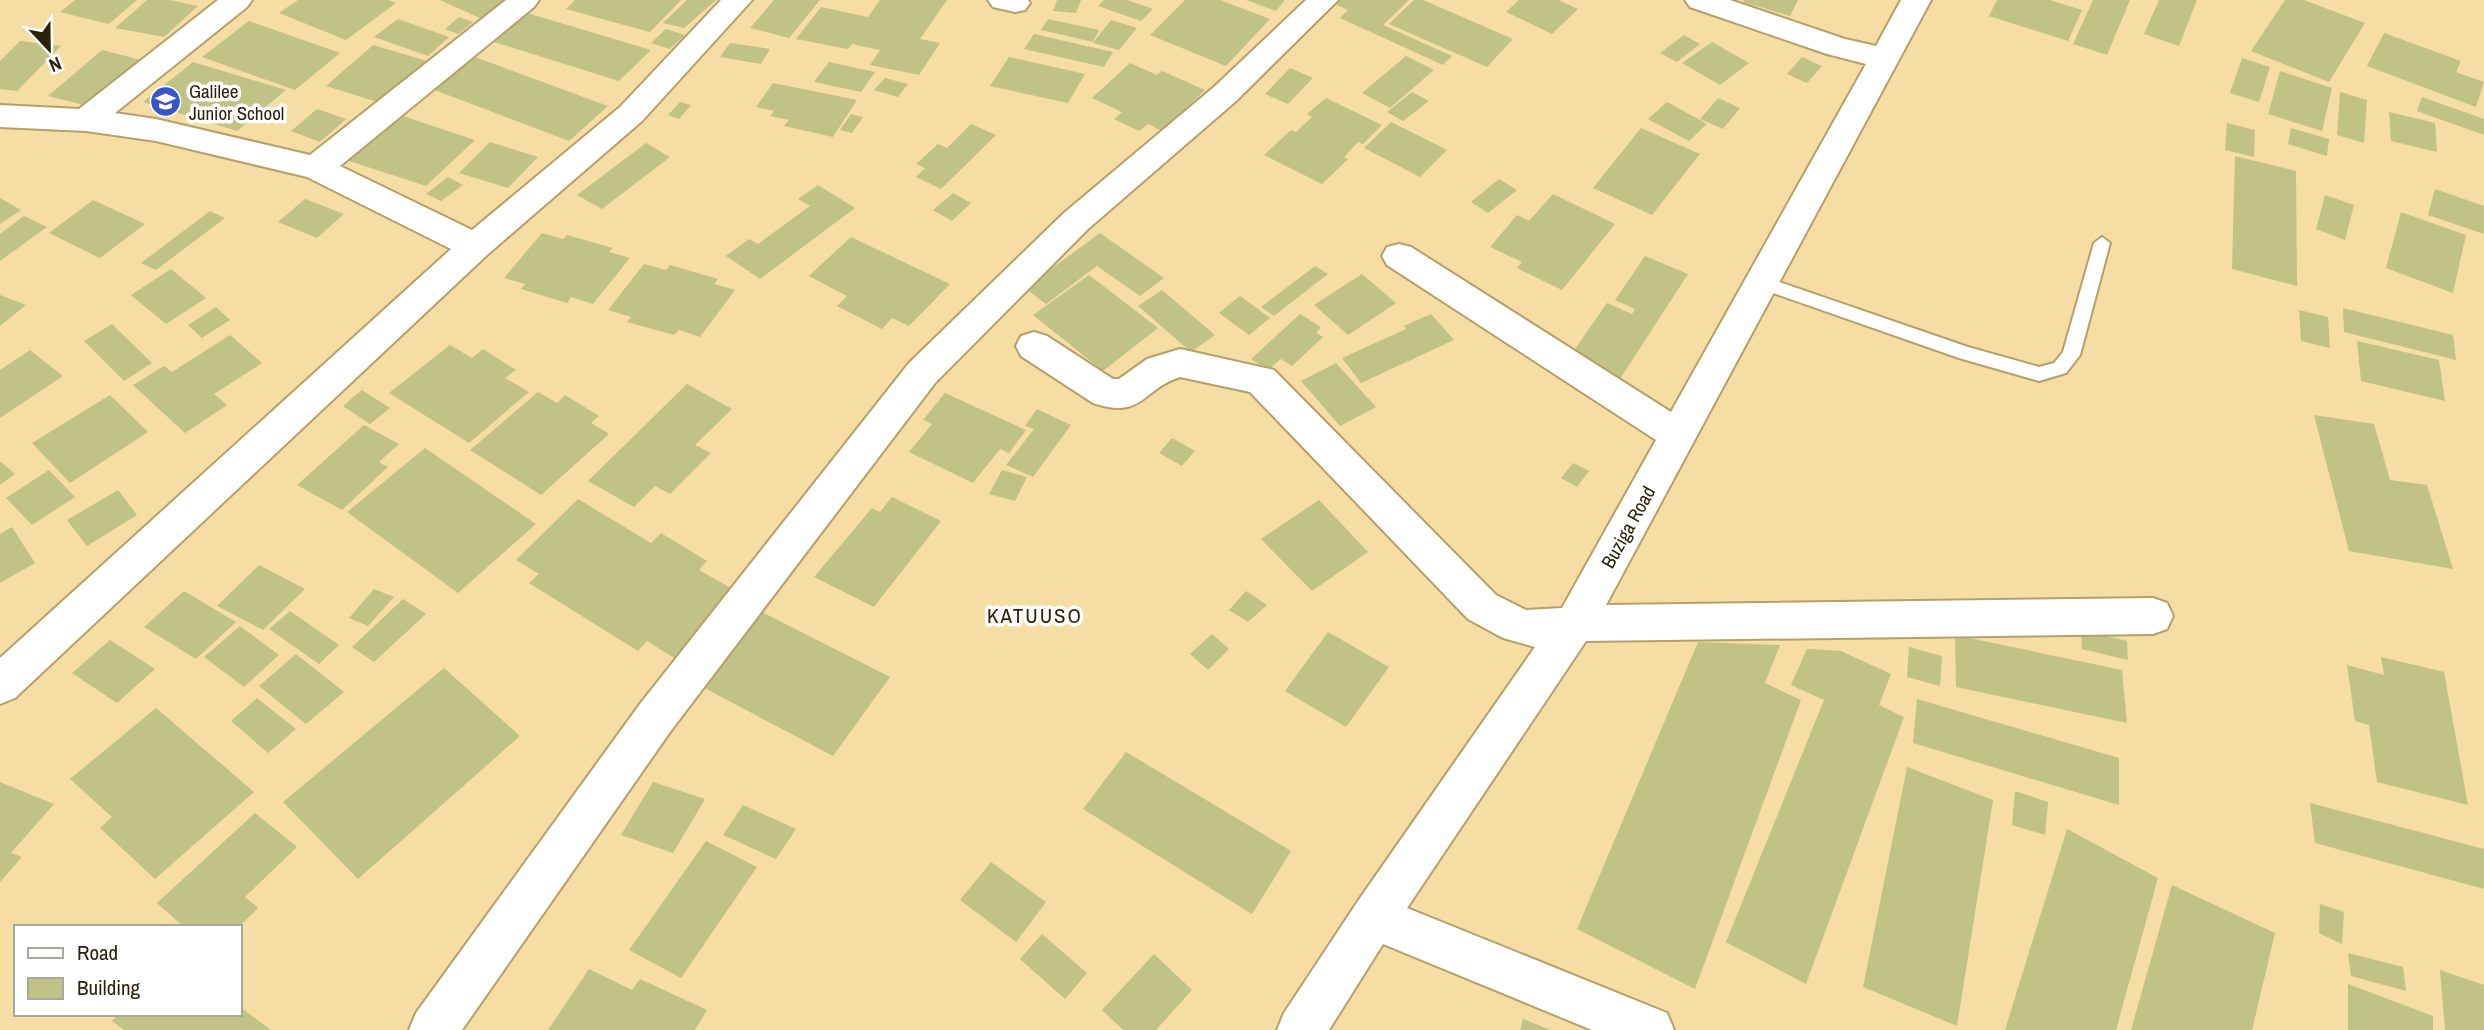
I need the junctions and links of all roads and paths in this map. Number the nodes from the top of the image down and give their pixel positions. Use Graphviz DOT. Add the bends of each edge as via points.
graph roads {
  1 [pos="237,0"];
  2 [pos="524,0"];
  3 [pos="737,0"];
  4 [pos="1323,0"];
  5 [pos="1700,0"];
  6 [pos="1916,0"];
  7 [pos="1884,58"];
  8 [pos="0,116"];
  9 [pos="86,120"];
  10 [pos="316,168"];
  11 [pos="2102,243"];
  12 [pos="475,246"];
  13 [pos="1399,256"];
  14 [pos="1762,282"];
  15 [pos="1034,346"];
  16 [pos="1678,435"];
  17 [pos="2153,616"];
  18 [pos="1575,623"];
  19 [pos="0,685"];
  20 [pos="1374,917"];
  21 [pos="433,1030"];
  22 [pos="1301,1030"];
  23 [pos="1650,1030"];
  1 -- 9 [label="street"];
  2 -- 10 [label="street"];
  3 -- 12 [label="street" via="631,114"];
  4 -- 21 [label="street" via="1225,94 1076,221 922,373 655,718"];
  5 -- 7 [label="street"];
  6 -- 7 [label="street, Buziga Road"];
  7 -- 14 [label="street, Buziga Road"];
  8 -- 9 [label="street"];
  9 -- 10 [label="street" via="156,130"];
  10 -- 12 [label="street"];
  11 -- 14 [label="lane" via="2070,355 2060,368 2039,374"];
  12 -- 19 [label="street"];
  13 -- 16 [label="street"];
  14 -- 16 [label="street, Buziga Road"];
  15 -- 18 [label="street" via="1105,393 1125,394 1160,369 1180,363 1261,380 1482,607 1511,624 1536,631"];
  16 -- 18 [label="street, Buziga Road"];
  17 -- 18 [label="street"];
  18 -- 20 [label="street, Buziga Road"];
  20 -- 22 [label="street, Buziga Road"];
  20 -- 23 [label="street"];
}
